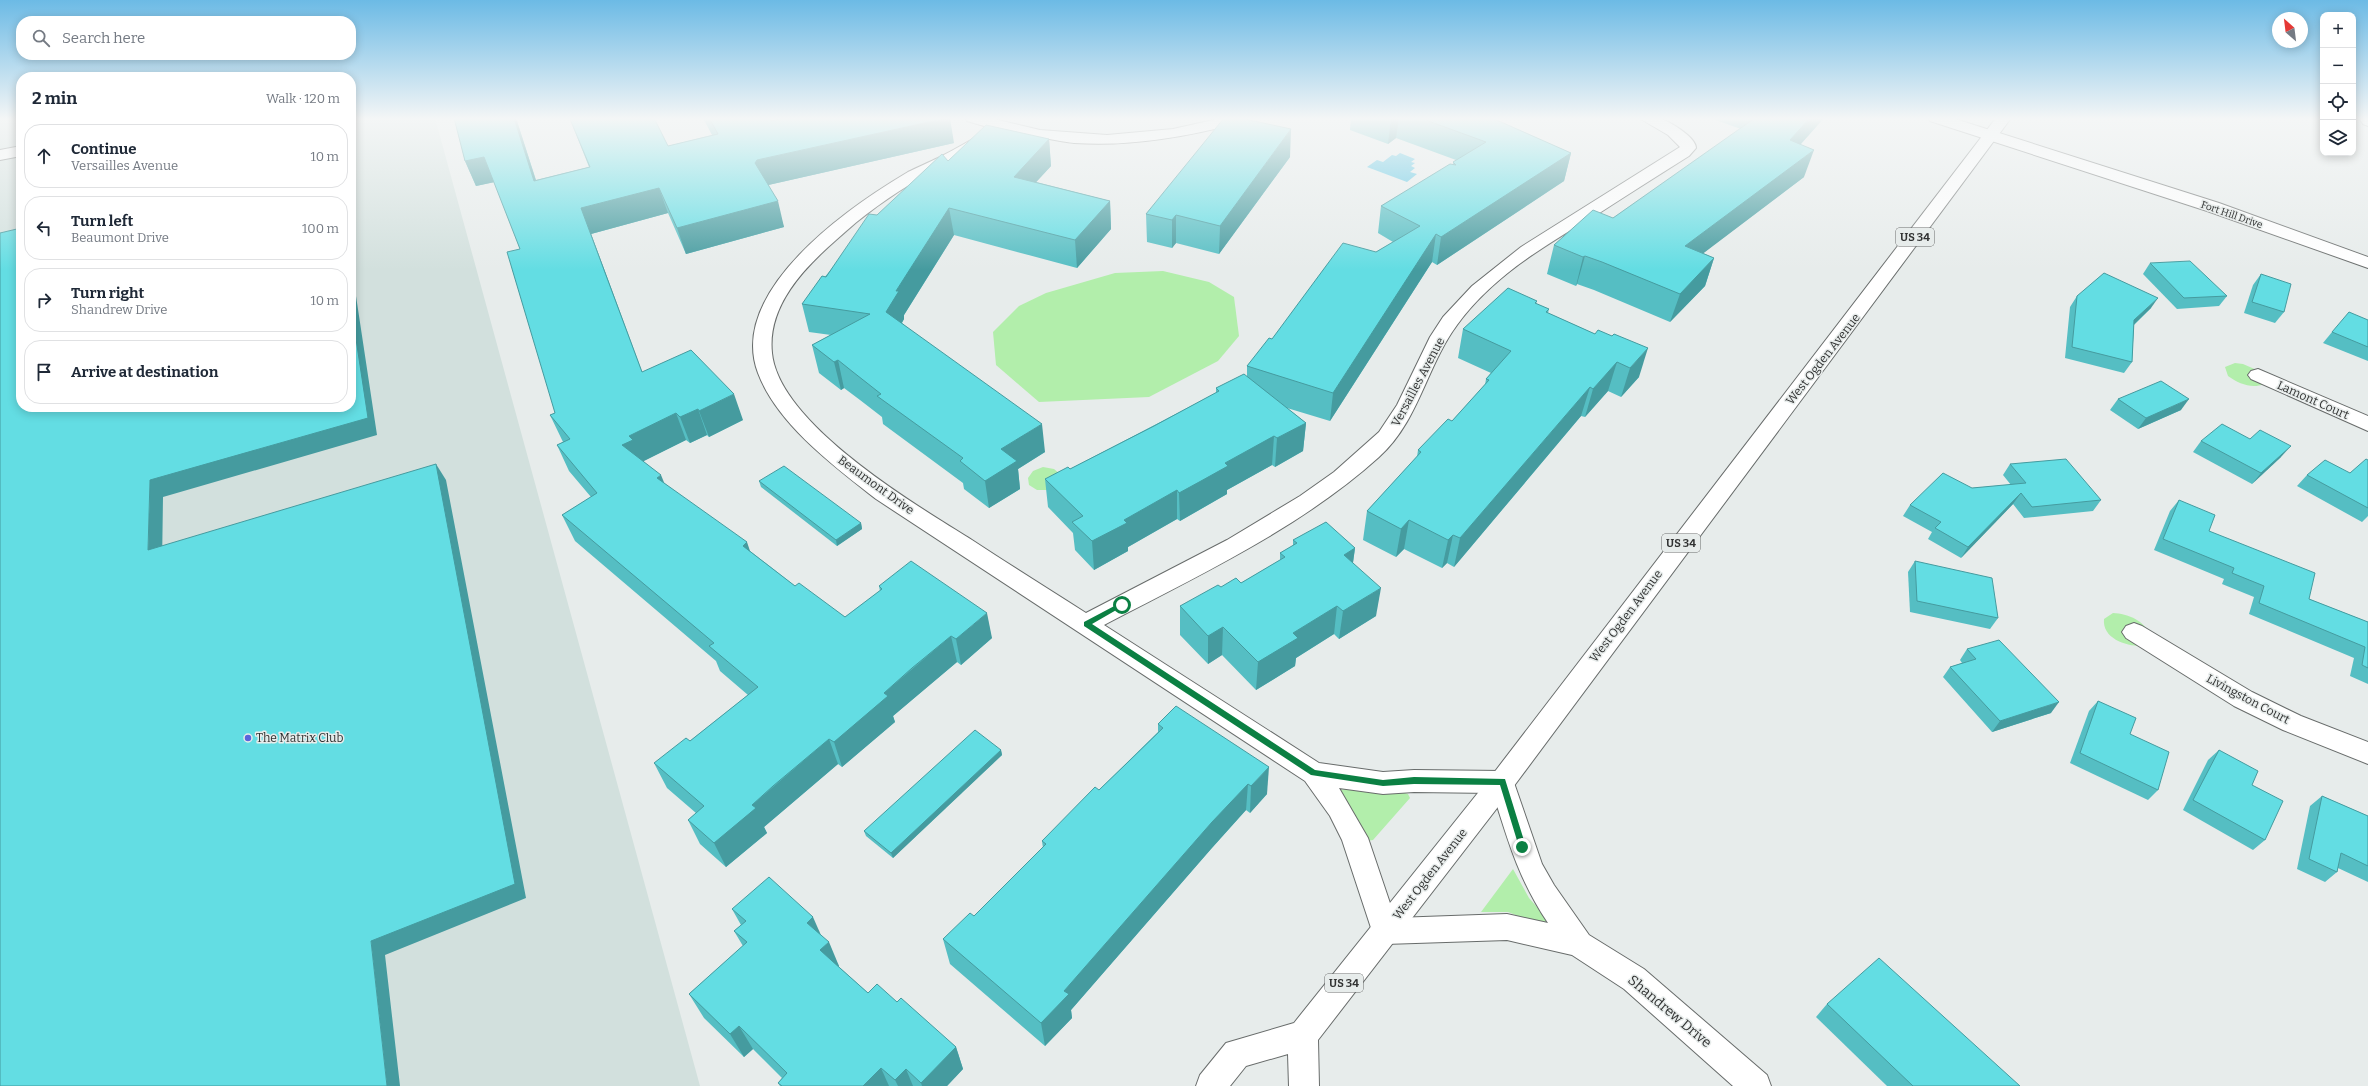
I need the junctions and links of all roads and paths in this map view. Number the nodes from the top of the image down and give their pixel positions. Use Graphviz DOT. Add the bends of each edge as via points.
graph roads {
  1 [pos="928,169"];
  2 [pos="1658,169"];
  3 [pos="1966,169"];
  4 [pos="2093,169"];
  5 [pos="2368,263"];
  6 [pos="2258,375"];
  7 [pos="2368,424"];
  8 [pos="1086,624"];
  9 [pos="2134,632"];
  10 [pos="2368,753"];
  11 [pos="1314,773"];
  12 [pos="1502,782"];
  13 [pos="1385,931"];
  14 [pos="1579,944"];
  15 [pos="1303,1034"];
  16 [pos="1211,1086"];
  17 [pos="1304,1086"];
  18 [pos="1756,1086"];
  1 -- 8 [label="street, Beaumont Drive" via="864,208 797,266 774,300 763,328 762,353 769,378 803,424 843,462 884,494"];
  2 -- 8 [label="street, Versailles Avenue" via="1520,254 1471,296 1438,341 1404,414 1374,450 1302,504 1253,535"];
  3 -- 12 [label="street, West Ogden Avenue / US 34"];
  4 -- 5 [label="street, Fort Hill Drive" via="2213,207"];
  6 -- 7 [label="street, Lamont Court"];
  8 -- 11 [label="street, Beaumont Drive"];
  9 -- 10 [label="street, Livingston Court" via="2243,699 2292,723"];
  11 -- 12 [label="street, Beaumont Drive" via="1383,783"];
  11 -- 13 [label="street, Beaumont Drive" via="1339,808 1354,838"];
  12 -- 13 [label="street, West Ogden Avenue / US 34"];
  12 -- 14 [label="street, Shandrew Drive" via="1530,868 1544,894"];
  13 -- 14 [label="street, Shandrew Drive" via="1508,927"];
  13 -- 15 [label="street, West Ogden Avenue / US 34"];
  14 -- 18 [label="street, Shandrew Drive" via="1634,979"];
  15 -- 16 [label="street" via="1237,1054"];
  15 -- 17 [label="street"];
}
